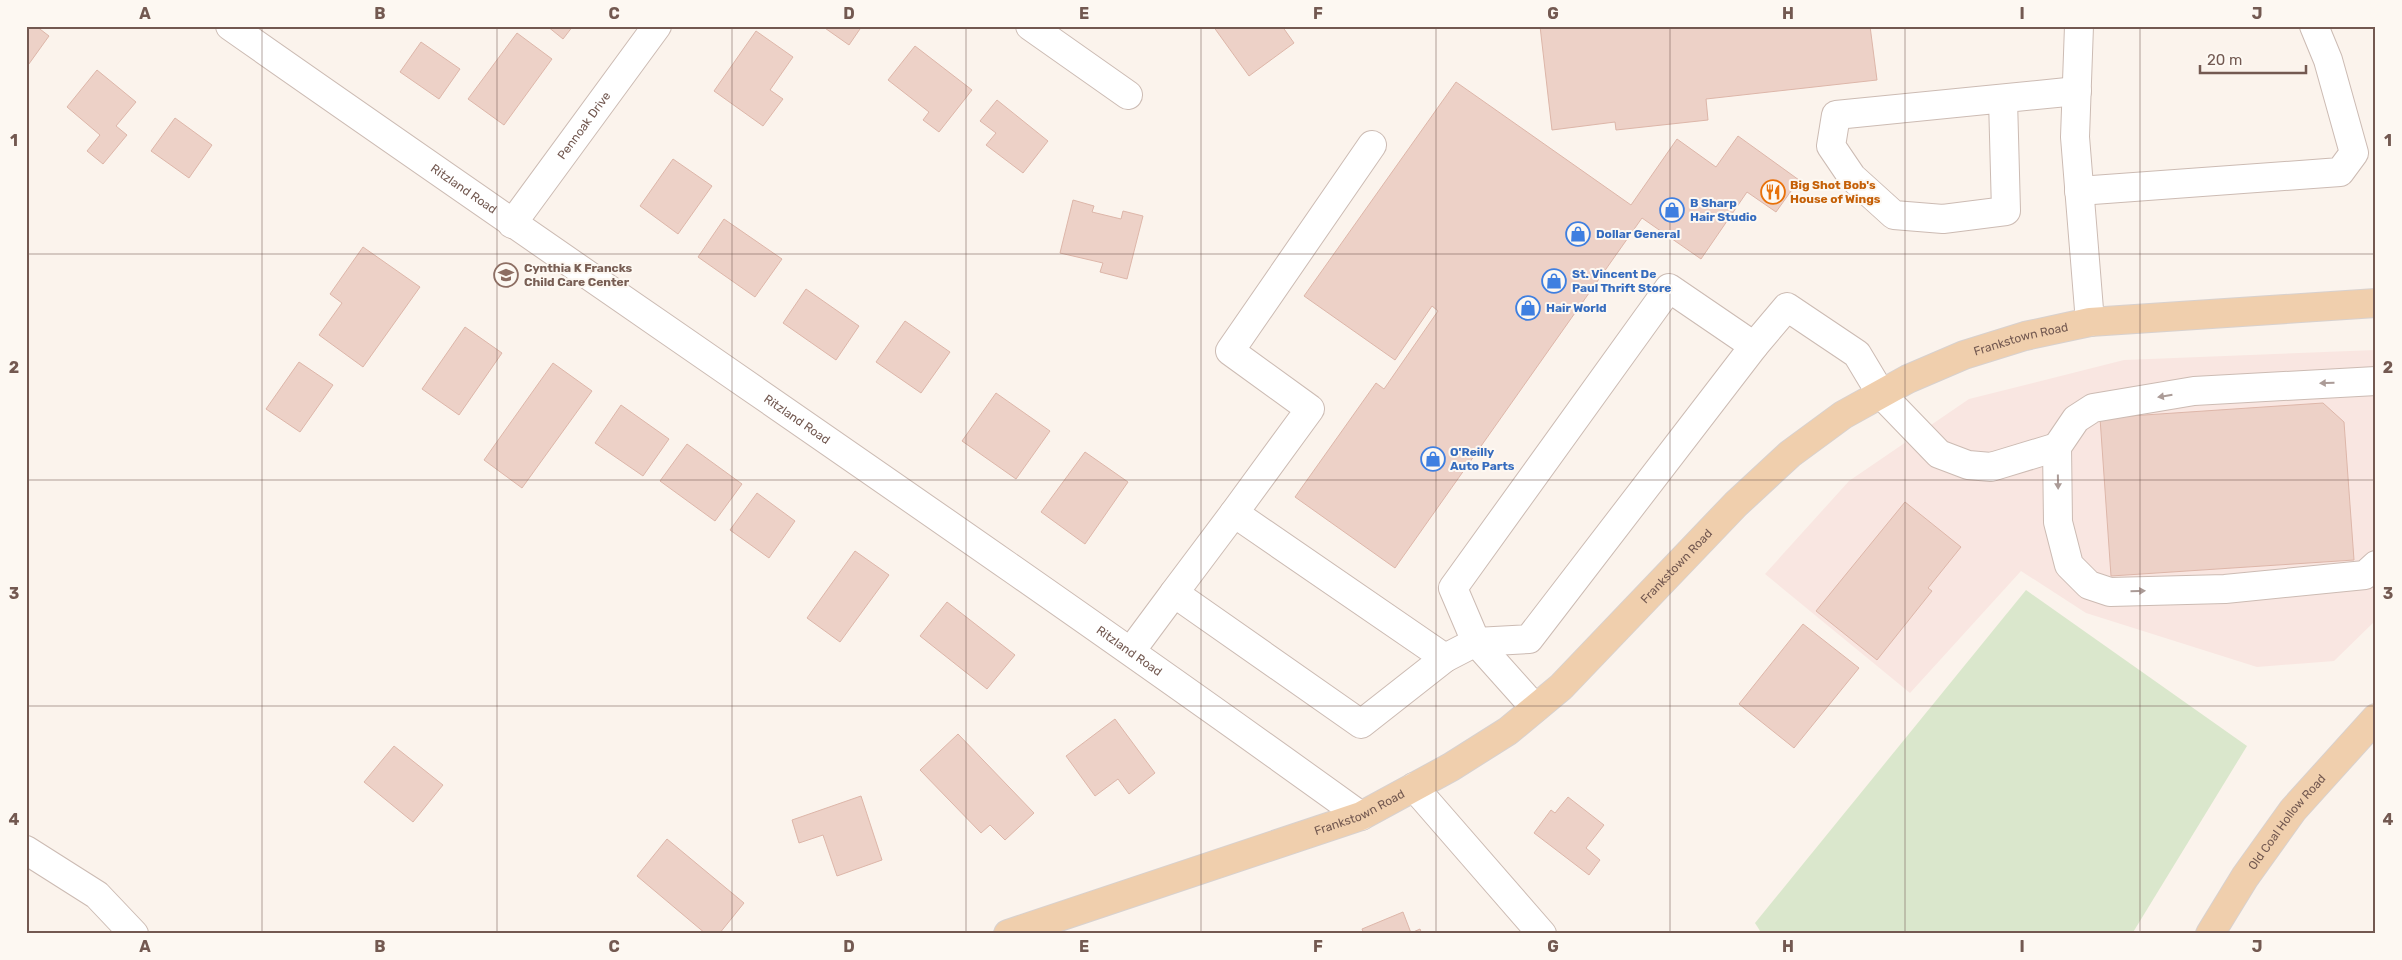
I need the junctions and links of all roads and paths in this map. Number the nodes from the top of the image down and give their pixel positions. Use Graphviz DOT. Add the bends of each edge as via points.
graph roads {
  1 [pos="230,26"];
  2 [pos="658,26"];
  3 [pos="1030,26"];
  4 [pos="2079,26"];
  5 [pos="2314,26"];
  6 [pos="2077,91"];
  7 [pos="1128,95"];
  8 [pos="2003,99"];
  9 [pos="1372,145"];
  10 [pos="2079,191"];
  11 [pos="512,224"];
  12 [pos="2375,305"];
  13 [pos="2090,322"];
  14 [pos="1754,346"];
  15 [pos="2376,381"];
  16 [pos="1880,394"];
  17 [pos="2057,447"];
  18 [pos="1234,513"];
  19 [pos="2376,565"];
  20 [pos="1174,593"];
  21 [pos="1476,642"];
  22 [pos="1131,651"];
  23 [pos="1445,658"];
  24 [pos="1535,708"];
  25 [pos="2376,718"];
  26 [pos="1414,787"];
  27 [pos="1361,816"];
  28 [pos="26,850"];
  29 [pos="134,934"];
  30 [pos="1008,934"];
  31 [pos="1542,934"];
  32 [pos="2210,934"];
  1 -- 11 [label="street, Ritzland Road"];
  2 -- 11 [label="street, Pennoak Drive"];
  3 -- 7 [label="street"];
  4 -- 6 [label="street"];
  5 -- 10 [label="street" via="2328,60 2354,154 2340,172"];
  6 -- 8 [label="street"];
  6 -- 10 [label="street" via="2075,137"];
  8 -- 8 [label="street" via="1836,115 1831,146 1852,177 1894,215 1943,219 2006,211"];
  9 -- 18 [label="street" via="1230,351 1310,409"];
  10 -- 13 [label="street"];
  11 -- 22 [label="street, Ritzland Road"];
  12 -- 13 [label="main road, Frankstown Road"];
  13 -- 16 [label="main road, Frankstown Road" via="2025,336 1964,355"];
  14 -- 16 [label="street" via="1787,307 1857,354"];
  14 -- 21 [label="street" via="1529,639"];
  14 -- 21 [label="street" via="1669,288 1453,588"];
  15 -- 17 [label="street, one-way" via="2194,391 2093,408 2076,419"];
  16 -- 17 [label="street" via="1939,454 1968,465 1991,467"];
  16 -- 24 [label="main road, Frankstown Road" via="1843,415 1783,460 1736,504 1561,687"];
  17 -- 19 [label="street, one-way" via="2058,522 2069,565 2089,585 2110,592 2225,589 2365,575"];
  18 -- 20 [label="street"];
  18 -- 23 [label="street"];
  20 -- 22 [label="street"];
  20 -- 23 [label="street" via="1361,724"];
  21 -- 23 [label="street"];
  21 -- 24 [label="street"];
  22 -- 27 [label="street, Ritzland Road"];
  24 -- 26 [label="main road, Frankstown Road" via="1508,731"];
  25 -- 32 [label="main road, Old Coal Hollow Road" via="2293,810 2245,877"];
  26 -- 27 [label="main road, Frankstown Road"];
  26 -- 31 [label="street"];
  27 -- 30 [label="main road, Frankstown Road"];
  28 -- 29 [label="street" via="97,895"];
}
